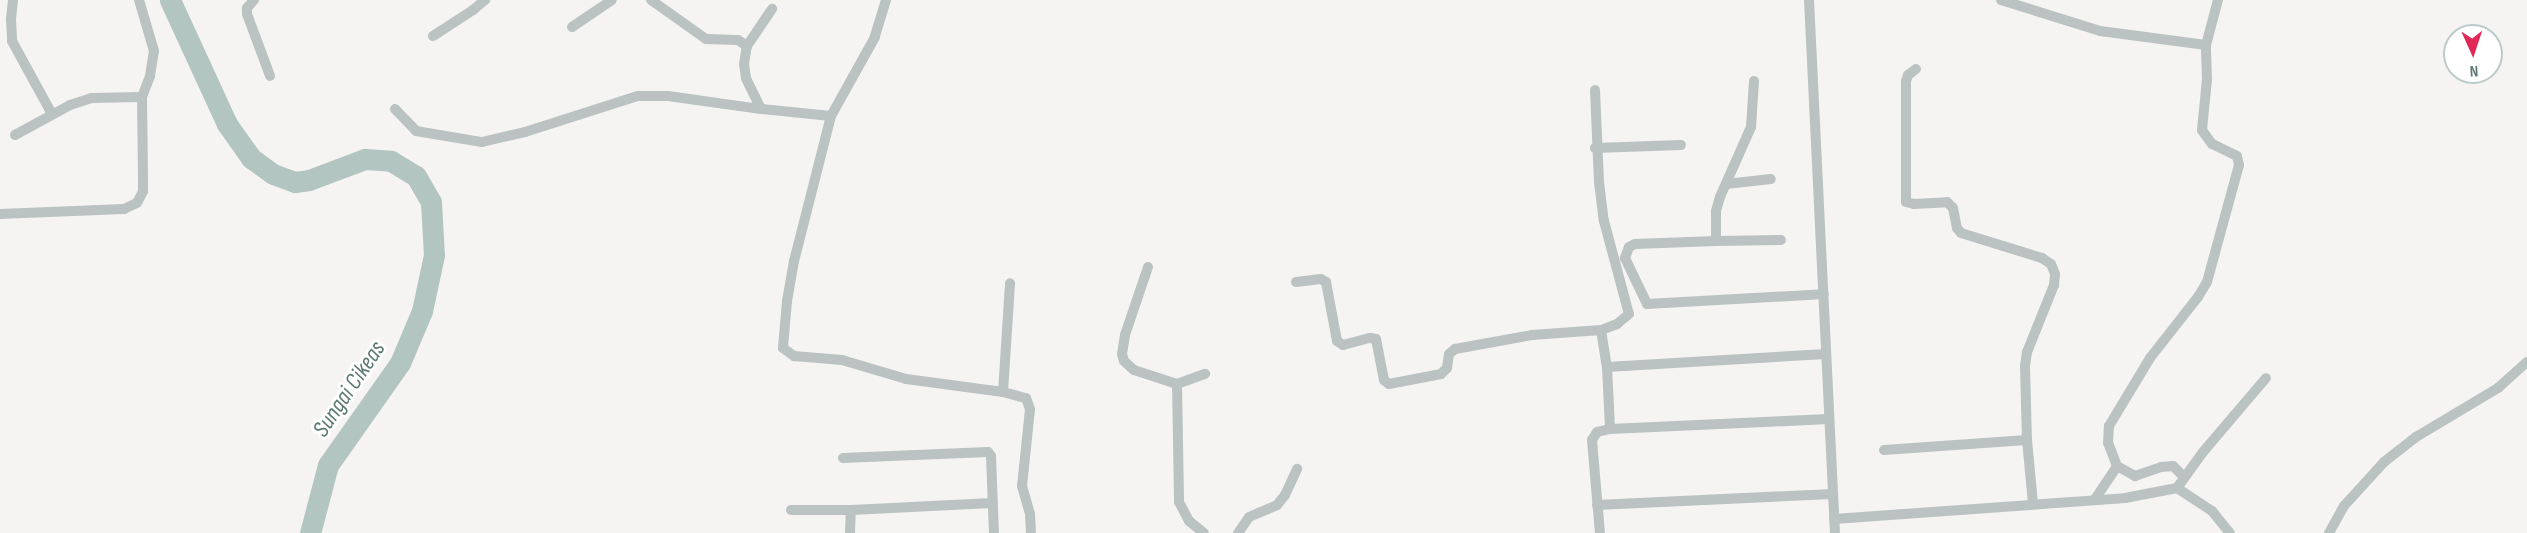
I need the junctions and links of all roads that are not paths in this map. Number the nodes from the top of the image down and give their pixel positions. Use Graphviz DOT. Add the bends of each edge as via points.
graph roads {
  1 [pos="13,0"];
  2 [pos="139,0"];
  3 [pos="254,0"];
  4 [pos="485,0"];
  5 [pos="612,0"];
  6 [pos="651,0"];
  7 [pos="886,0"];
  8 [pos="1809,0"];
  9 [pos="2001,0"];
  10 [pos="2218,0"];
  11 [pos="772,9"];
  12 [pos="572,27"];
  13 [pos="433,36"];
  14 [pos="2206,45"];
  15 [pos="747,46"];
  16 [pos="1916,69"];
  17 [pos="270,76"];
  18 [pos="1754,81"];
  19 [pos="1595,90"];
  20 [pos="142,97"];
  21 [pos="395,109"];
  22 [pos="761,109"];
  23 [pos="52,114"];
  24 [pos="831,116"];
  25 [pos="15,135"];
  26 [pos="1681,145"];
  27 [pos="1595,148"];
  28 [pos="1771,179"];
  29 [pos="1726,184"];
  30 [pos="0,214"];
  31 [pos="1781,240"];
  32 [pos="1716,241"];
  33 [pos="1148,267"];
  34 [pos="1296,282"];
  35 [pos="1010,283"];
  36 [pos="1824,294"];
  37 [pos="1601,330"];
  38 [pos="1826,354"];
  39 [pos="2527,362"];
  40 [pos="1607,367"];
  41 [pos="1205,374"];
  42 [pos="2266,378"];
  43 [pos="1177,384"];
  44 [pos="1003,392"];
  45 [pos="1829,419"];
  46 [pos="1610,429"];
  47 [pos="2027,440"];
  48 [pos="1884,450"];
  49 [pos="843,458"];
  50 [pos="2117,466"];
  51 [pos="1297,469"];
  52 [pos="2184,477"];
  53 [pos="2177,488"];
  54 [pos="1833,494"];
  55 [pos="2095,499"];
  56 [pos="992,503"];
  57 [pos="2033,503"];
  58 [pos="1597,505"];
  59 [pos="790,510"];
  60 [pos="850,510"];
  61 [pos="1834,519"];
  62 [pos="850,533"];
  63 [pos="994,533"];
  64 [pos="1031,533"];
  65 [pos="1204,533"];
  66 [pos="1238,533"];
  67 [pos="1600,533"];
  68 [pos="1835,533"];
  69 [pos="2230,533"];
  70 [pos="2330,533"];
  1 -- 23 [label="street" via="12,41"];
  2 -- 20 [label="street" via="154,51"];
  3 -- 17 [label="street" via="247,14"];
  4 -- 13 [label="street"];
  5 -- 12 [label="street"];
  6 -- 15 [label="street" via="706,39 738,40"];
  7 -- 24 [label="street" via="875,37"];
  8 -- 36 [label="street"];
  9 -- 14 [label="street" via="2100,31"];
  10 -- 14 [label="street"];
  11 -- 15 [label="street"];
  14 -- 50 [label="street" via="2202,130 2212,144 2237,156 2239,165 2206,282 2150,358 2109,426 2108,443"];
  15 -- 22 [label="street" via="746,78"];
  16 -- 47 [label="street" via="1906,81 1906,202 1947,202 1961,233 2042,258 2051,264 2055,274 2027,352"];
  18 -- 29 [label="street" via="1751,127"];
  19 -- 27 [label="street"];
  20 -- 23 [label="street" via="91,98"];
  20 -- 30 [label="street" via="143,178 137,203 124,209"];
  21 -- 22 [label="street" via="416,131 482,142 525,132 632,96 678,97"];
  22 -- 24 [label="street"];
  23 -- 25 [label="street"];
  24 -- 44 [label="street" via="794,261 783,343 786,352 842,360 917,381"];
  26 -- 27 [label="street"];
  27 -- 37 [label="street" via="1604,221 1629,314"];
  28 -- 29 [label="street"];
  29 -- 32 [label="street" via="1716,211"];
  31 -- 32 [label="street"];
  32 -- 36 [label="street" via="1635,244 1629,248 1625,258 1645,303"];
  33 -- 43 [label="street" via="1125,335 1124,361 1134,370"];
  34 -- 37 [label="street" via="1326,282 1337,341 1343,345 1376,339 1384,380 1389,384 1441,374 1447,368 1449,354 1455,350 1532,335"];
  35 -- 44 [label="street"];
  36 -- 38 [label="street"];
  37 -- 40 [label="street"];
  38 -- 40 [label="street"];
  38 -- 45 [label="street"];
  39 -- 70 [label="street" via="2498,388 2416,436 2384,462 2344,506"];
  40 -- 46 [label="street"];
  41 -- 43 [label="street"];
  42 -- 52 [label="street"];
  43 -- 65 [label="street" via="1179,502 1189,521"];
  44 -- 64 [label="street" via="1026,399 1030,409 1022,486"];
  45 -- 46 [label="street"];
  45 -- 54 [label="street"];
  46 -- 58 [label="street" via="1597,432 1592,440"];
  47 -- 48 [label="street"];
  47 -- 57 [label="street"];
  49 -- 56 [label="street" via="988,452 992,456"];
  50 -- 52 [label="street" via="2135,476 2173,466"];
  50 -- 55 [label="street"];
  51 -- 66 [label="street" via="1277,505 1249,517"];
  52 -- 53 [label="street"];
  53 -- 55 [label="street"];
  53 -- 69 [label="street" via="2212,511"];
  54 -- 58 [label="street"];
  54 -- 61 [label="street"];
  55 -- 57 [label="street"];
  56 -- 60 [label="street"];
  56 -- 63 [label="street"];
  57 -- 61 [label="street"];
  58 -- 67 [label="street"];
  59 -- 60 [label="street"];
  60 -- 62 [label="street"];
  61 -- 68 [label="street"];
}
